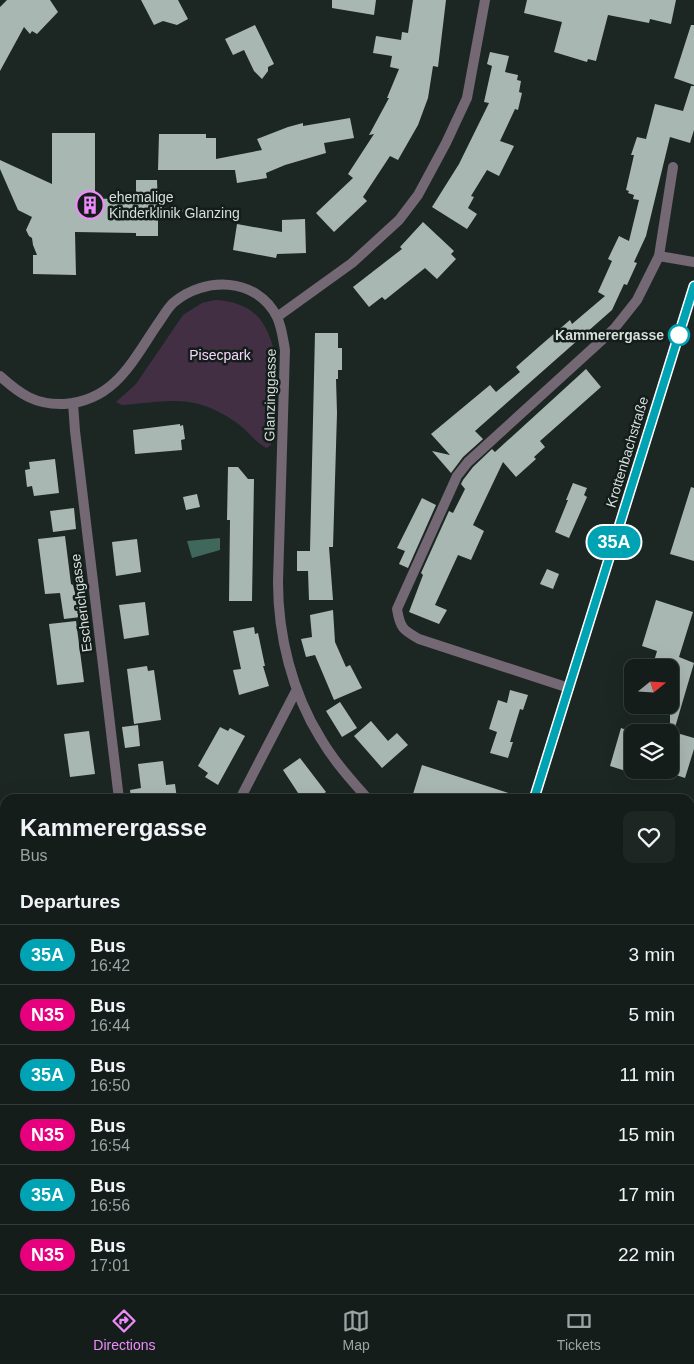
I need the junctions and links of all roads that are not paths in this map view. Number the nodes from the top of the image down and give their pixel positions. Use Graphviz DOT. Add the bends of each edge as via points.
graph roads {
  1 [pos="485,0"];
  2 [pos="673,167"];
  3 [pos="659,256"];
  4 [pos="694,262"];
  5 [pos="694,286"];
  6 [pos="277,317"];
  7 [pos="0,376"];
  8 [pos="73,403"];
  9 [pos="569,688"];
  10 [pos="297,689"];
  11 [pos="118,794"];
  12 [pos="243,794"];
  13 [pos="364,794"];
  14 [pos="536,794"];
  1 -- 6 [label="street" via="466,98 418,195 399,220 352,263"];
  2 -- 3 [label="street"];
  3 -- 4 [label="street"];
  3 -- 9 [label="street" via="637,300 614,329 468,462 457,476 398,609 399,622 405,631 419,639"];
  5 -- 9 [label="main road, Krottenbachstraße"];
  6 -- 8 [label="street, Glanzinggasse" via="270,306 248,290 219,284 195,289 171,305 115,384 94,397"];
  6 -- 10 [label="street, Glanzinggasse" via="285,350 278,608"];
  7 -- 8 [label="street, Glanzinggasse" via="26,397 43,402"];
  8 -- 11 [label="street, Escherichgasse"];
  9 -- 14 [label="main road, Krottenbachstraße"];
  10 -- 12 [label="street"];
  10 -- 13 [label="street, Glanzinggasse" via="321,739"];
}
